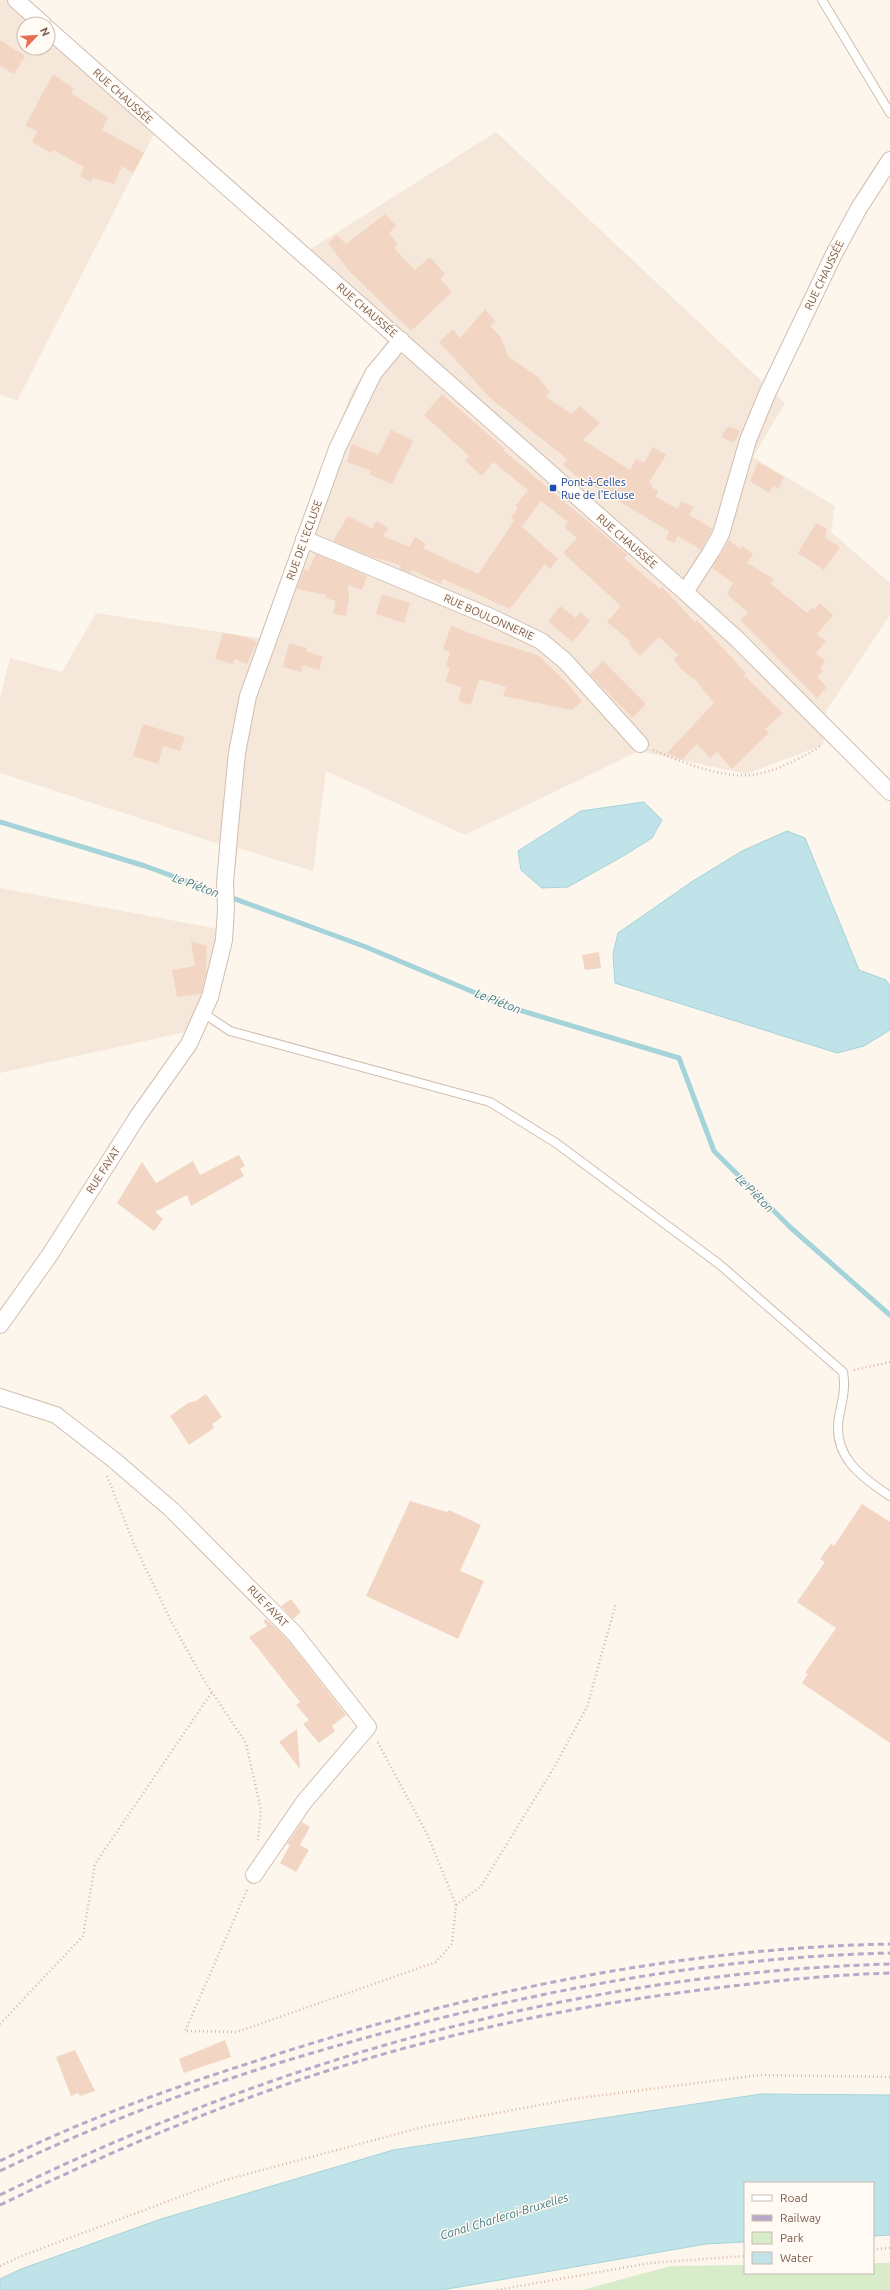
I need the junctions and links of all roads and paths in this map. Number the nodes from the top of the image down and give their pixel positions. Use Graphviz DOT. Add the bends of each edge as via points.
graph roads {
  1 [pos="16,0"];
  2 [pos="822,0"];
  3 [pos="34,16"];
  4 [pos="56,36"];
  5 [pos="890,113"];
  6 [pos="890,160"];
  7 [pos="401,340"];
  8 [pos="304,539"];
  9 [pos="685,592"];
  10 [pos="834,737"];
  11 [pos="640,744"];
  12 [pos="890,792"];
  13 [pos="225,883"];
  14 [pos="203,1013"];
  15 [pos="0,1325"];
  16 [pos="890,1362"];
  17 [pos="843,1372"];
  18 [pos="0,1397"];
  19 [pos="106,1474"];
  20 [pos="890,1496"];
  21 [pos="616,1604"];
  22 [pos="212,1692"];
  23 [pos="368,1727"];
  24 [pos="257,1846"];
  25 [pos="254,1875"];
  26 [pos="456,1905"];
  27 [pos="0,2024"];
  28 [pos="890,2076"];
  29 [pos="890,2248"];
  30 [pos="874,2249"];
  31 [pos="744,2256"];
  32 [pos="0,2266"];
  33 [pos="497,2290"];
  1 -- 3 [label="street"];
  2 -- 5 [label="lane"];
  4 -- 7 [label="street, RUE CHAUSSÉE"];
  6 -- 9 [label="street, RUE CHAUSSÉE" via="859,208 834,254 767,394 748,440 721,534"];
  7 -- 8 [label="street, RUE DE L'ECLUSE" via="373,374 356,407 337,449"];
  7 -- 9 [label="street, RUE CHAUSSÉE"];
  8 -- 11 [label="street, RUE BOULONNERIE" via="541,640 565,661"];
  8 -- 13 [label="street, RUE DE L'ECLUSE" via="248,696 237,753"];
  9 -- 10 [label="street, RUE CHAUSSÉE" via="737,639"];
  10 -- 11 [label="path" via="815,750 784,765 752,775 724,773 697,766"];
  10 -- 12 [label="street, RUE CHAUSSÉE"];
  13 -- 14 [label="street, RUE FAYAT" via="224,940 216,977"];
  14 -- 15 [label="street, RUE FAYAT" via="189,1044 138,1116 49,1256"];
  14 -- 17 [label="lane" via="230,1031 490,1102 556,1144 719,1264"];
  16 -- 17 [label="path"];
  17 -- 20 [label="lane" via="846,1385 838,1432 841,1452 852,1466"];
  18 -- 23 [label="street, RUE FAYAT" via="56,1415 172,1510 295,1634"];
  19 -- 22 [label="path" via="134,1544 172,1623"];
  21 -- 26 [label="path" via="587,1707 553,1769 481,1886"];
  22 -- 24 [label="path" via="246,1743 261,1810"];
  22 -- 27 [label="path" via="95,1864 83,1936"];
  23 -- 25 [label="street" via="304,1802"];
  23 -- 26 [label="path" via="388,1759 428,1836"];
  25 -- 26 [label="path" via="185,2031 237,2032 436,1962 452,1944"];
  28 -- 32 [label="path" via="760,2075 572,2098 427,2126 225,2180"];
  29 -- 30 [label="path"];
  31 -- 33 [label="path" via="650,2263"];
}
